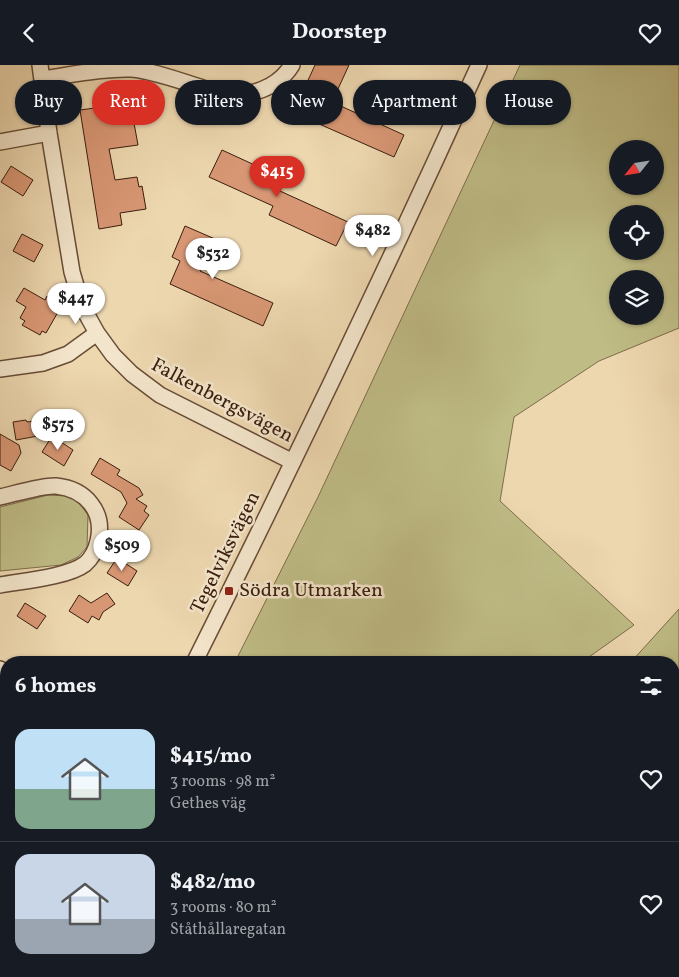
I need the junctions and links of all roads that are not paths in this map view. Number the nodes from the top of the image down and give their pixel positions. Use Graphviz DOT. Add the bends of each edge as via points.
graph roads {
  1 [pos="292,65"];
  2 [pos="479,65"];
  3 [pos="41,72"];
  4 [pos="49,133"];
  5 [pos="0,142"];
  6 [pos="98,333"];
  7 [pos="0,369"];
  8 [pos="293,462"];
  9 [pos="0,497"];
  10 [pos="0,585"];
  11 [pos="197,656"];
  1 -- 3 [label="street" via="285,77 250,94 221,94 131,69"];
  2 -- 8 [label="street, Tegelviksvägen"];
  3 -- 4 [label="street, Falkenbergsvägen"];
  4 -- 5 [label="street"];
  4 -- 6 [label="street, Falkenbergsvägen" via="72,273 82,306"];
  6 -- 7 [label="street" via="68,354 43,363"];
  6 -- 8 [label="street, Falkenbergsvägen" via="113,355 160,395"];
  8 -- 11 [label="street, Tegelviksvägen"];
  9 -- 10 [label="street" via="54,486 69,489 84,496 97,512 101,530 96,551 72,571"];
}
